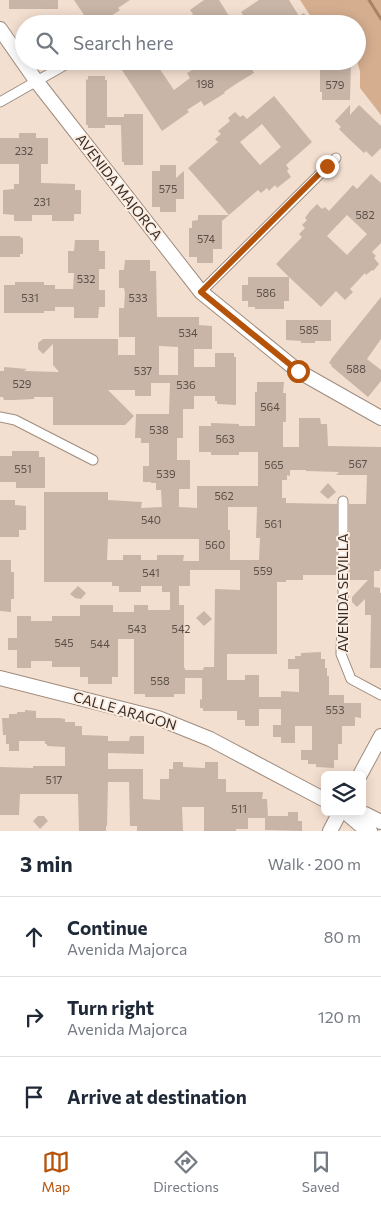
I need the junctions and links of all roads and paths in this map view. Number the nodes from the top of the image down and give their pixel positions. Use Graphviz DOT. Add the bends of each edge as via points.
graph roads {
  1 [pos="0,29"];
  2 [pos="15,50"];
  3 [pos="29,70"];
  4 [pos="57,70"];
  5 [pos="37,82"];
  6 [pos="0,102"];
  7 [pos="336,158"];
  8 [pos="201,292"];
  9 [pos="0,417"];
  10 [pos="381,418"];
  11 [pos="93,460"];
  12 [pos="343,500"];
  13 [pos="0,678"];
  14 [pos="381,695"];
  15 [pos="381,736"];
  16 [pos="362,771"];
  17 [pos="321,798"];
  18 [pos="366,814"];
  19 [pos="338,816"];
  20 [pos="350,816"];
  21 [pos="381,822"];
  22 [pos="330,831"];
  23 [pos="370,831"];
  1 -- 2 [label="street, AVENIDA MAJORCA"];
  3 -- 5 [label="street, AVENIDA MAJORCA"];
  4 -- 5 [label="street"];
  5 -- 6 [label="street"];
  5 -- 8 [label="street, AVENIDA MAJORCA"];
  7 -- 8 [label="street"];
  8 -- 10 [label="street, AVENIDA MAJORCA" via="298,371"];
  9 -- 11 [label="street" via="15,420"];
  12 -- 14 [label="street, AVENIDA SEVILLA" via="341,654 351,679"];
  13 -- 17 [label="street, CALLE ARAGON" via="158,718 210,739"];
  15 -- 16 [label="street"];
  18 -- 21 [label="street"];
  19 -- 22 [label="street"];
  20 -- 23 [label="street"];
}
